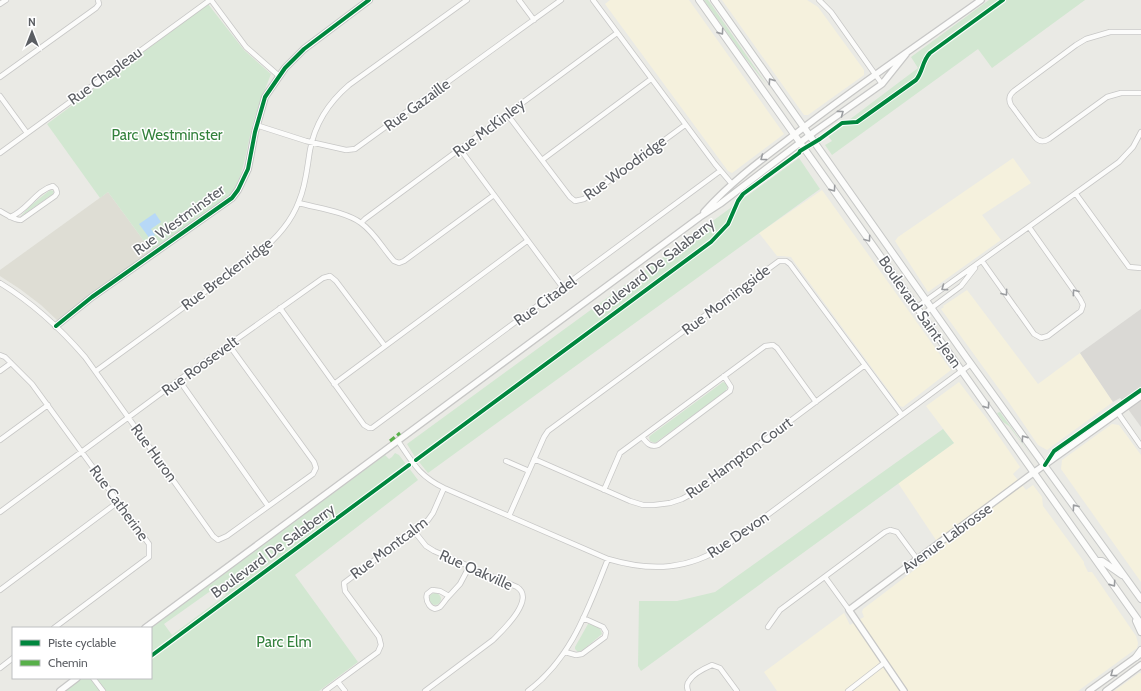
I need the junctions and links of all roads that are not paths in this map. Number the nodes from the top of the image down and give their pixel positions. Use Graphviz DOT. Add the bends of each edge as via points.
graph roads {
  1 [pos="6,0"];
  2 [pos="98,0"];
  3 [pos="210,0"];
  4 [pos="367,0"];
  5 [pos="467,0"];
  6 [pos="519,0"];
  7 [pos="561,0"];
  8 [pos="593,0"];
  9 [pos="699,0"];
  10 [pos="714,0"];
  11 [pos="819,0"];
  12 [pos="981,0"];
  13 [pos="0,4"];
  14 [pos="534,20"];
  15 [pos="1141,32"];
  16 [pos="617,33"];
  17 [pos="906,54"];
  18 [pos="875,75"];
  19 [pos="279,76"];
  20 [pos="0,77"];
  21 [pos="651,79"];
  22 [pos="882,84"];
  23 [pos="1141,93"];
  24 [pos="0,96"];
  25 [pos="507,114"];
  26 [pos="685,124"];
  27 [pos="256,125"];
  28 [pos="804,127"];
  29 [pos="1141,132"];
  30 [pos="27,133"];
  31 [pos="794,134"];
  32 [pos="810,136"];
  33 [pos="312,142"];
  34 [pos="801,143"];
  35 [pos="460,149"];
  36 [pos="0,153"];
  37 [pos="542,160"];
  38 [pos="720,171"];
  39 [pos="732,184"];
  40 [pos="1076,194"];
  41 [pos="494,195"];
  42 [pos="299,203"];
  43 [pos="0,211"];
  44 [pos="10,217"];
  45 [pos="700,217"];
  46 [pos="362,223"];
  47 [pos="1029,227"];
  48 [pos="527,241"];
  49 [pos="982,261"];
  50 [pos="977,265"];
  51 [pos="1141,268"];
  52 [pos="0,282"];
  53 [pos="562,288"];
  54 [pos="926,300"];
  55 [pos="280,308"];
  56 [pos="917,308"];
  57 [pos="932,308"];
  58 [pos="922,315"];
  59 [pos="56,326"];
  60 [pos="229,345"];
  61 [pos="385,346"];
  62 [pos="0,355"];
  63 [pos="11,363"];
  64 [pos="971,364"];
  65 [pos="865,365"];
  66 [pos="0,371"];
  67 [pos="96,371"];
  68 [pos="962,371"];
  69 [pos="724,376"];
  70 [pos="179,380"];
  71 [pos="334,384"];
  72 [pos="1141,396"];
  73 [pos="816,402"];
  74 [pos="48,405"];
  75 [pos="1118,413"];
  76 [pos="902,415"];
  77 [pos="128,418"];
  78 [pos="642,437"];
  79 [pos="0,440"];
  80 [pos="398,441"];
  81 [pos="1141,446"];
  82 [pos="82,452"];
  83 [pos="534,459"];
  84 [pos="506,461"];
  85 [pos="1045,466"];
  86 [pos="529,471"];
  87 [pos="1034,473"];
  88 [pos="444,488"];
  89 [pos="604,490"];
  90 [pos="118,502"];
  91 [pos="268,506"];
  92 [pos="0,512"];
  93 [pos="509,516"];
  94 [pos="414,531"];
  95 [pos="917,559"];
  96 [pos="608,560"];
  97 [pos="1097,561"];
  98 [pos="469,567"];
  99 [pos="825,577"];
  100 [pos="1126,577"];
  101 [pos="0,590"];
  102 [pos="448,596"];
  103 [pos="1141,599"];
  104 [pos="1129,607"];
  105 [pos="849,610"];
  106 [pos="583,618"];
  107 [pos="1141,624"];
  108 [pos="55,627"];
  109 [pos="146,627"];
  110 [pos="768,627"];
  111 [pos="1141,632"];
  112 [pos="566,652"];
  113 [pos="1139,653"];
  114 [pos="12,659"];
  115 [pos="884,663"];
  116 [pos="1141,665"];
  117 [pos="0,668"];
  118 [pos="76,679"];
  119 [pos="94,679"];
  120 [pos="338,682"];
  121 [pos="60,691"];
  122 [pos="103,691"];
  123 [pos="325,691"];
  124 [pos="345,691"];
  125 [pos="425,691"];
  126 [pos="528,691"];
  127 [pos="688,691"];
  128 [pos="737,691"];
  129 [pos="848,691"];
  130 [pos="904,691"];
  131 [pos="1089,691"];
  132 [pos="1106,691"];
  1 -- 13 [label="street"];
  2 -- 20 [label="street" via="96,8"];
  3 -- 19 [label="street" via="246,47"];
  3 -- 30 [label="street, Rue Chapleau"];
  4 -- 19 [label="street, Rue Westminster" via="304,48"];
  5 -- 33 [label="street, Rue Breckenridge" via="341,92 323,114"];
  6 -- 14 [label="street"];
  7 -- 14 [label="street, Rue Gazaille"];
  8 -- 16 [label="street"];
  9 -- 31 [label="main road, Boulevard Saint-Jean, one-way"];
  28 -- 10 [label="main road, Boulevard Saint-Jean, one-way"];
  11 -- 18 [label="street" via="831,12"];
  12 -- 17 [label="street, Boulevard De Salaberry"];
  14 -- 33 [label="street, Rue Gazaille" via="355,149 346,150"];
  15 -- 23 [label="street" via="1110,32 1083,41 1014,91 1009,99 1035,137 1042,141 1050,139 1107,98 1121,93"];
  16 -- 21 [label="street"];
  16 -- 25 [label="street, Rue McKinley"];
  17 -- 18 [label="street, Boulevard De Salaberry"];
  17 -- 22 [label="street, Boulevard De Salaberry"];
  18 -- 22 [label="street"];
  18 -- 28 [label="street, Boulevard De Salaberry"];
  19 -- 27 [label="street, Rue Westminster" via="265,96"];
  21 -- 26 [label="street"];
  21 -- 37 [label="street"];
  32 -- 22 [label="street, Boulevard De Salaberry, one-way"];
  24 -- 30 [label="street"];
  25 -- 35 [label="street, Rue McKinley"];
  25 -- 37 [label="street, Rue Woodridge"];
  26 -- 37 [label="street, Rue Woodridge" via="581,200 570,198"];
  26 -- 38 [label="street"];
  27 -- 33 [label="street, Rue Gazaille"];
  27 -- 59 [label="street, Rue Westminster" via="246,176 232,198 92,297"];
  28 -- 31 [label="street, Boulevard De Salaberry"];
  28 -- 32 [label="main road, Boulevard Saint-Jean"];
  29 -- 40 [label="street" via="1123,159"];
  30 -- 36 [label="street, Rue Chapleau"];
  31 -- 34 [label="main road, Boulevard Saint-Jean"];
  31 -- 39 [label="street, Boulevard De Salaberry, one-way"];
  32 -- 34 [label="street, Boulevard De Salaberry"];
  32 -- 54 [label="main road, Boulevard Saint-Jean"];
  33 -- 42 [label="street, Rue Breckenridge" via="307,176"];
  34 -- 45 [label="street, Boulevard De Salaberry"];
  34 -- 56 [label="main road, Boulevard Saint-Jean, one-way"];
  35 -- 41 [label="street"];
  35 -- 46 [label="street, Rue McKinley"];
  38 -- 39 [label="street"];
  38 -- 53 [label="street, Rue Citadel"];
  39 -- 45 [label="street, Boulevard De Salaberry"];
  40 -- 47 [label="street"];
  40 -- 51 [label="street" via="1129,268"];
  41 -- 46 [label="street" via="402,262 394,261"];
  41 -- 48 [label="street"];
  42 -- 46 [label="street"];
  42 -- 67 [label="street, Rue Breckenridge" via="286,226 268,246"];
  43 -- 44 [label="street"];
  44 -- 44 [label="street" via="19,221 23,219 56,196 56,188 49,187"];
  45 -- 80 [label="street, Boulevard De Salaberry"];
  47 -- 49 [label="street"];
  49 -- 47 [label="street, one-way" via="1034,334 1041,338 1048,336 1082,310 1083,305"];
  48 -- 53 [label="street"];
  48 -- 61 [label="street"];
  49 -- 50 [label="street"];
  50 -- 54 [label="street, one-way"];
  50 -- 57 [label="street" via="963,285"];
  52 -- 59 [label="street, Rue Huron"];
  53 -- 71 [label="street, Rue Citadel" via="376,426 369,428 364,425"];
  54 -- 56 [label="street"];
  54 -- 57 [label="main road, Boulevard Saint-Jean"];
  55 -- 60 [label="street, Rue Roosevelt"];
  55 -- 61 [label="street, Rue Roosevelt" via="323,278 330,276"];
  55 -- 71 [label="street"];
  56 -- 58 [label="main road, Boulevard Saint-Jean"];
  57 -- 58 [label="street"];
  57 -- 64 [label="main road, Boulevard Saint-Jean"];
  58 -- 68 [label="main road, Boulevard Saint-Jean"];
  59 -- 67 [label="street, Rue Huron"];
  60 -- 70 [label="street, Rue Roosevelt"];
  60 -- 91 [label="street, Rue Huron" via="316,468 313,474"];
  61 -- 71 [label="street"];
  62 -- 63 [label="street, Rue Catherine"];
  63 -- 66 [label="street"];
  63 -- 74 [label="street, Rue Catherine"];
  64 -- 68 [label="street, Rue Devon"];
  85 -- 64 [label="main road, Boulevard Saint-Jean, one-way"];
  65 -- 73 [label="street, Rue Hampton Court"];
  65 -- 76 [label="street, Rue Morningside"];
  65 -- 83 [label="street, Rue Morningside" via="790,264 779,261 548,431"];
  67 -- 77 [label="street, Rue Huron"];
  68 -- 76 [label="street, Rue Devon"];
  68 -- 87 [label="main road, Boulevard Saint-Jean, one-way"];
  69 -- 73 [label="street" via="765,346 773,345"];
  69 -- 78 [label="street"];
  69 -- 78 [label="street" via="731,387 730,392 658,445 649,445"];
  70 -- 77 [label="street, Rue Roosevelt"];
  70 -- 91 [label="street"];
  72 -- 75 [label="street, Avenue Labrosse"];
  73 -- 89 [label="street, Rue Hampton Court" via="682,499 662,505 648,505 630,501"];
  74 -- 79 [label="street"];
  74 -- 82 [label="street, Rue Catherine"];
  75 -- 81 [label="street"];
  75 -- 85 [label="street, Avenue Labrosse"];
  76 -- 96 [label="street, Rue Devon" via="732,542 708,556 688,563 663,567 635,566"];
  77 -- 82 [label="street, Rue Roosevelt"];
  77 -- 91 [label="street, Rue Huron" via="217,540 227,536"];
  78 -- 89 [label="street" via="618,455"];
  80 -- 88 [label="street, Rue Devon" via="423,476"];
  80 -- 109 [label="street, Boulevard De Salaberry"];
  82 -- 90 [label="street, Rue Catherine"];
  82 -- 92 [label="street, Rue Roosevelt"];
  83 -- 86 [label="street, Rue Morningside"];
  83 -- 89 [label="street, Rue Hampton Court"];
  84 -- 86 [label="street"];
  85 -- 87 [label="street, Avenue Labrosse"];
  100 -- 85 [label="main road, Boulevard Saint-Jean, one-way"];
  86 -- 93 [label="street, Rue Morningside"];
  87 -- 95 [label="street, Avenue Labrosse"];
  87 -- 97 [label="main road, Boulevard Saint-Jean"];
  88 -- 93 [label="street, Rue Devon"];
  88 -- 94 [label="street, Rue Montcalm" via="432,516"];
  90 -- 101 [label="street"];
  90 -- 108 [label="street, Rue Catherine" via="149,544 149,557"];
  93 -- 96 [label="street, Rue Devon"];
  94 -- 98 [label="street, Rue Oakville" via="430,549"];
  94 -- 120 [label="street, Rue Montcalm" via="344,583 345,591 382,643 378,652"];
  95 -- 99 [label="street" via="895,531 888,531"];
  95 -- 105 [label="street, Avenue Labrosse"];
  96 -- 106 [label="street"];
  97 -- 100 [label="main road" via="1102,560"];
  97 -- 104 [label="main road, Boulevard Saint-Jean, one-way"];
  98 -- 102 [label="street" via="460,584"];
  98 -- 125 [label="street, Rue Oakville" via="517,587 522,592 523,601 509,624 493,640"];
  99 -- 105 [label="street"];
  99 -- 110 [label="street" via="780,610"];
  100 -- 103 [label="main road, Boulevard Saint-Jean"];
  102 -- 102 [label="street" via="432,590 427,594 426,600 429,605 438,608"];
  104 -- 107 [label="main road, Boulevard Saint-Jean"];
  104 -- 111 [label="main road"];
  105 -- 115 [label="street"];
  106 -- 112 [label="street"];
  106 -- 112 [label="street" via="603,627 605,636 582,654"];
  112 -- 126 [label="street" via="538,684"];
  113 -- 131 [label="street, one-way"];
  114 -- 117 [label="street"];
  115 -- 129 [label="street"];
  115 -- 130 [label="street"];
  116 -- 132 [label="street"];
  118 -- 121 [label="street"];
  119 -- 122 [label="street"];
  120 -- 123 [label="street, Rue Montcalm"];
  120 -- 124 [label="street"];
  127 -- 128 [label="street" via="689,681 712,665 720,668"];
}
